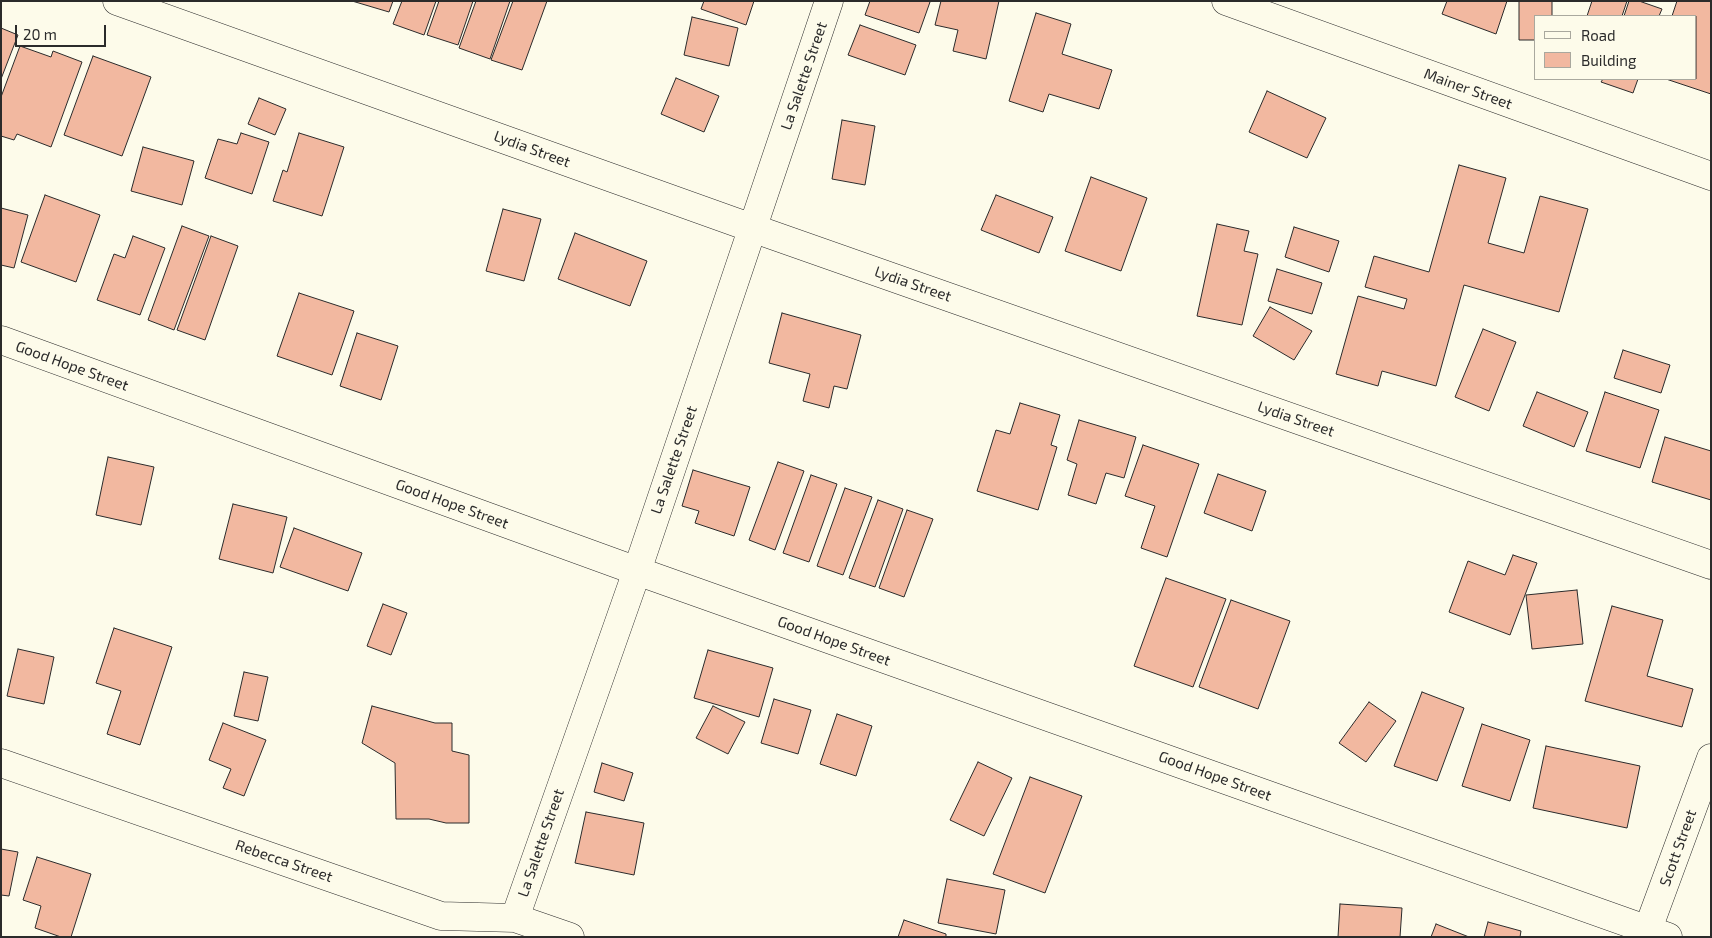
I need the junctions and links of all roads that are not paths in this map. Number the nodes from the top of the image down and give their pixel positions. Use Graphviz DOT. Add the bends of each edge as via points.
graph roads {
  1 [pos="117,1"];
  2 [pos="829,1"];
  3 [pos="1226,1"];
  4 [pos="1711,176"];
  5 [pos="752,228"];
  6 [pos="1,340"];
  7 [pos="1711,564"];
  8 [pos="637,571"];
  9 [pos="1711,758"];
  10 [pos="1,763"];
  11 [pos="515,918"];
  12 [pos="1653,934"];
  13 [pos="570,937"];
  1 -- 5 [label="street, Lydia Street"];
  2 -- 5 [label="street, La Salette Street"];
  3 -- 4 [label="street, Mainer Street"];
  5 -- 7 [label="street, Lydia Street"];
  5 -- 8 [label="street, La Salette Street"];
  6 -- 8 [label="street, Good Hope Street"];
  8 -- 11 [label="street, La Salette Street"];
  8 -- 12 [label="street, Good Hope Street"];
  9 -- 12 [label="street, Scott Street"];
  10 -- 11 [label="street, Rebecca Street" via="441,916"];
  11 -- 13 [label="street, Rebecca Street"];
}
